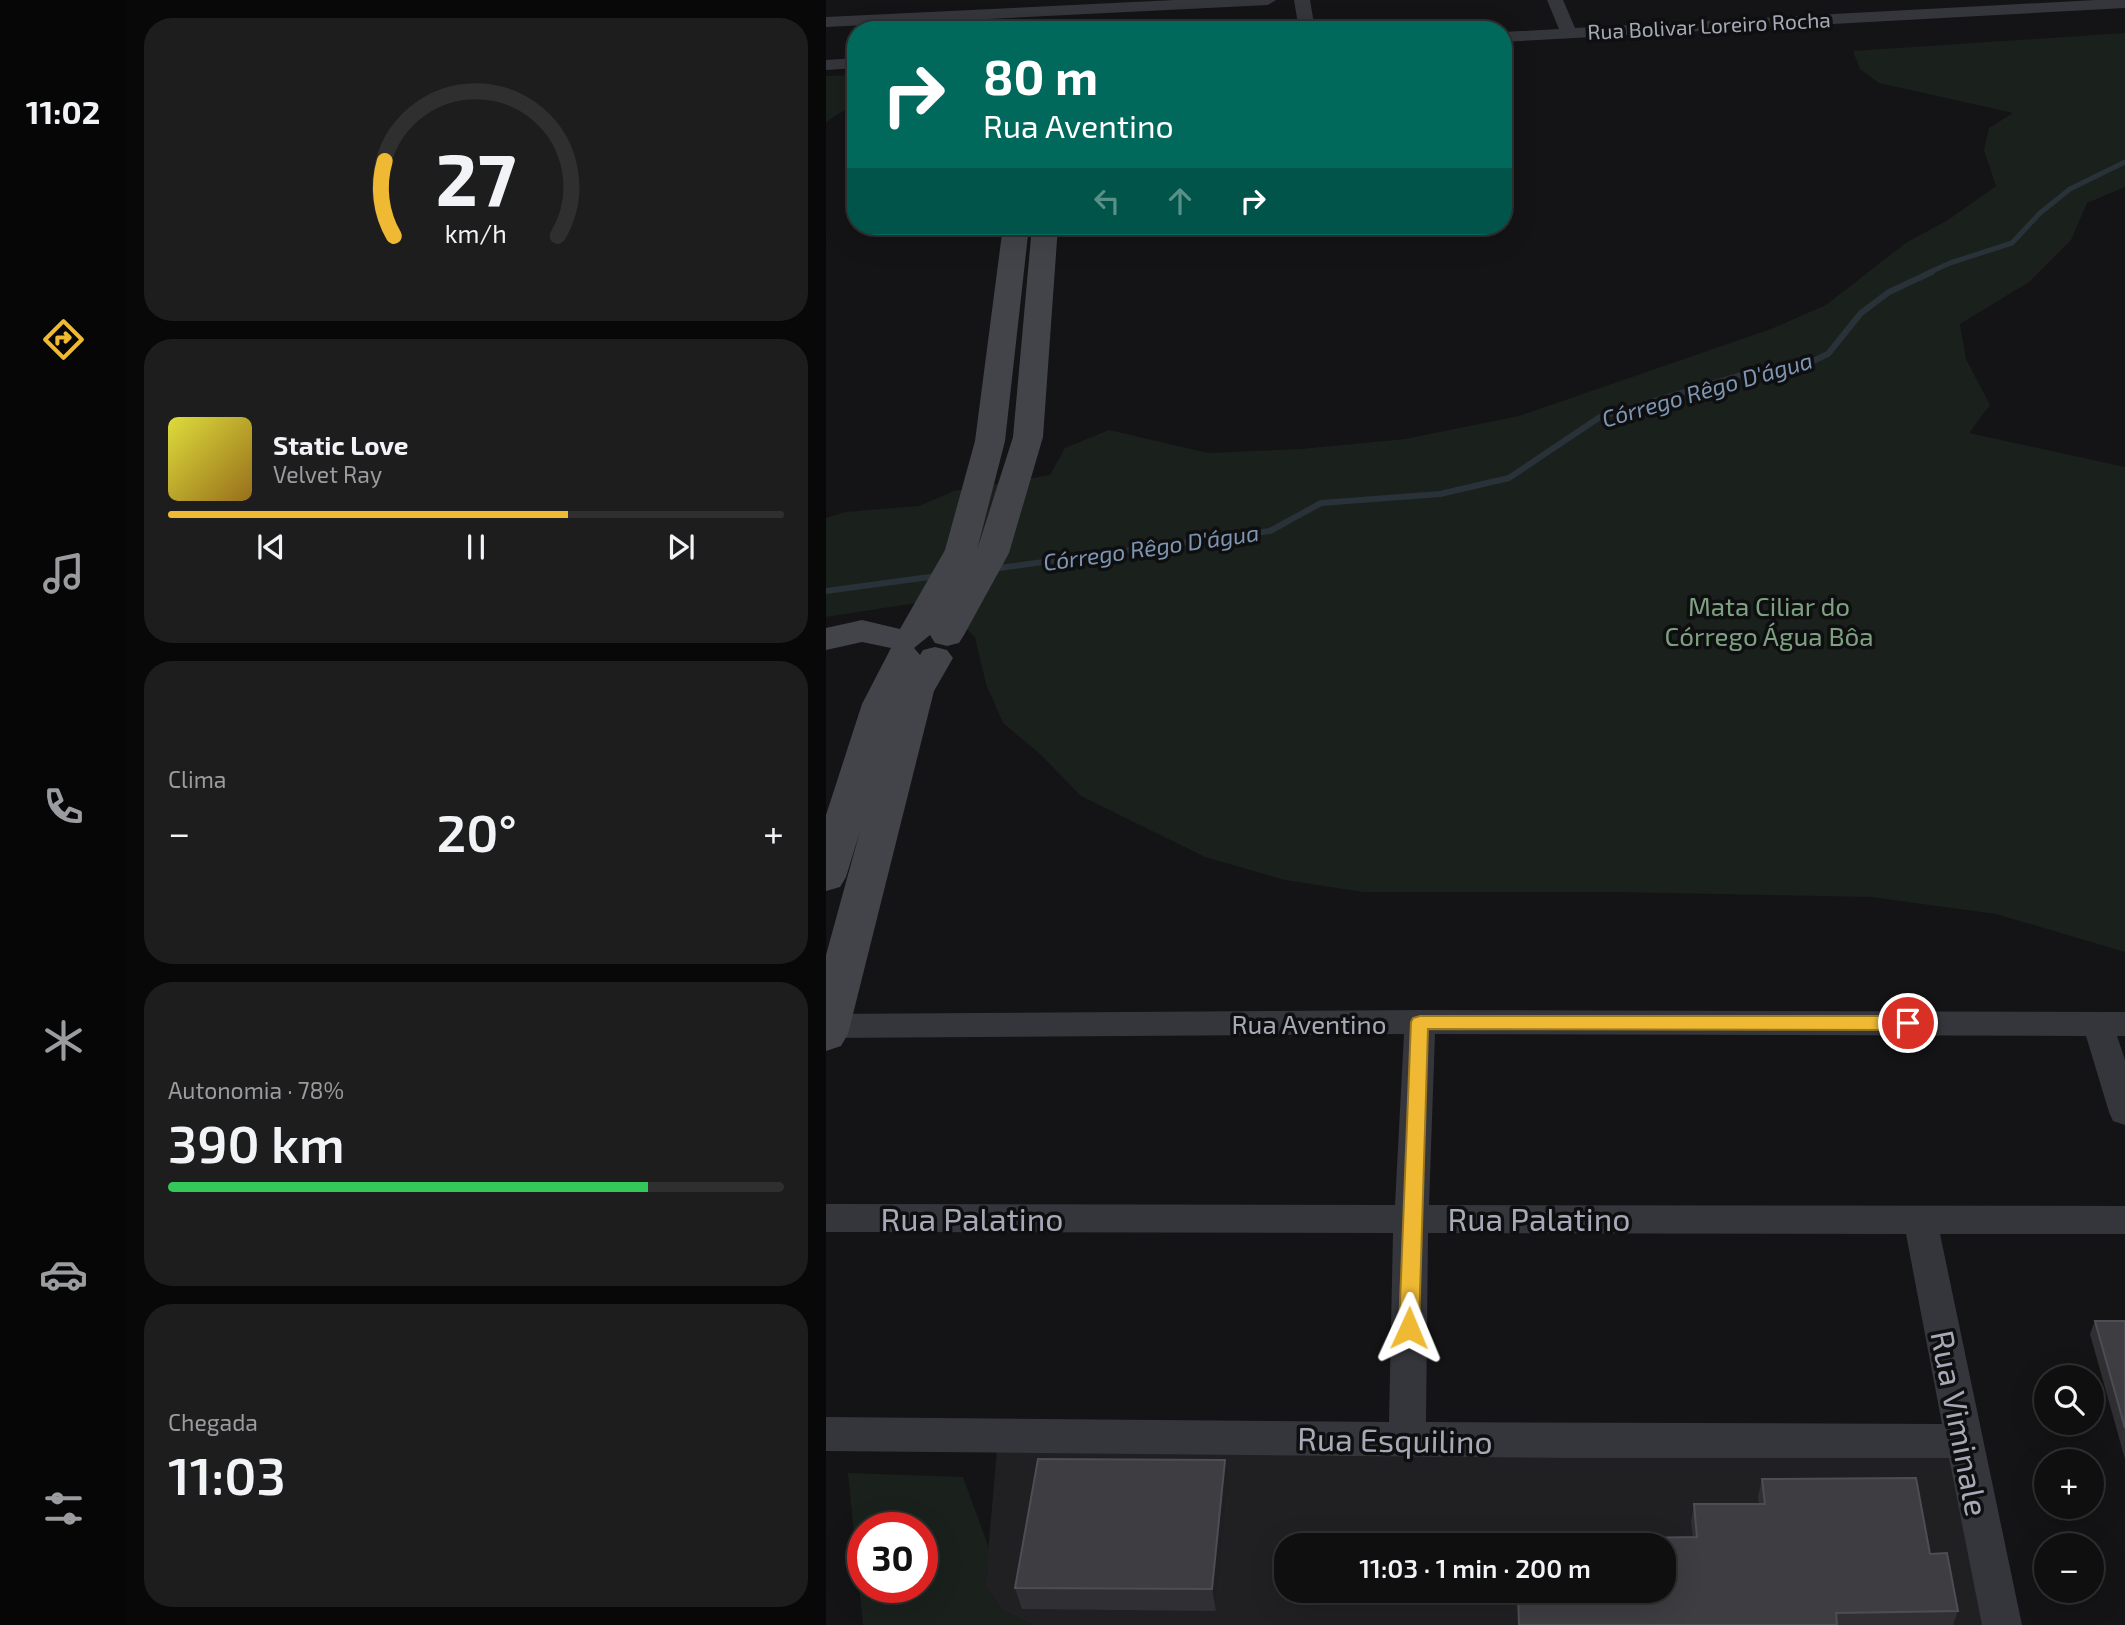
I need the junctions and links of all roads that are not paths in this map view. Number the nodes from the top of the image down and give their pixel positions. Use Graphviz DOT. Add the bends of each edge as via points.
graph roads {
  1 [pos="894,0"];
  2 [pos="1268,0"];
  3 [pos="1302,0"];
  4 [pos="1555,0"];
  5 [pos="2123,2"];
  6 [pos="1046,6"];
  7 [pos="887,19"];
  8 [pos="1306,21"];
  9 [pos="826,22"];
  10 [pos="1569,33"];
  11 [pos="1512,36"];
  12 [pos="847,64"];
  13 [pos="826,65"];
  14 [pos="1015,235"];
  15 [pos="1044,235"];
  16 [pos="965,572"];
  17 [pos="826,639"];
  18 [pos="920,644"];
  19 [pos="826,877"];
  20 [pos="1420,1022"];
  21 [pos="2112,1024"];
  22 [pos="827,1029"];
  23 [pos="2125,1112"];
  24 [pos="826,1218"];
  25 [pos="1411,1218"];
  26 [pos="1920,1220"];
  27 [pos="2125,1220"];
  28 [pos="826,1434"];
  29 [pos="1407,1439"];
  30 [pos="1965,1441"];
  31 [pos="2002,1625"];
  1 -- 7 [label="street"];
  2 -- 6 [label="street"];
  3 -- 8 [label="street"];
  4 -- 10 [label="street"];
  5 -- 10 [label="street, Rua Bolivar Loreiro Rocha"];
  6 -- 7 [label="street"];
  7 -- 9 [label="street"];
  10 -- 11 [label="street, Rua Bolivar Loreiro Rocha"];
  12 -- 13 [label="street"];
  14 -- 16 [label="street" via="990,441 961,550"];
  15 -- 16 [label="street" via="1028,437 993,553"];
  16 -- 18 [label="street"];
  17 -- 18 [label="street" via="862,631"];
  18 -- 19 [label="street" via="880,704"];
  18 -- 22 [label="street" via="916,691"];
  20 -- 21 [label="street, Rua Aventino"];
  20 -- 22 [label="street, Rua Aventino"];
  20 -- 25 [label="street"];
  21 -- 23 [label="street"];
  24 -- 25 [label="street, Rua Palatino"];
  25 -- 26 [label="street, Rua Palatino"];
  25 -- 29 [label="street"];
  26 -- 27 [label="street, Rua Palatino"];
  26 -- 30 [label="street, Rua Viminale"];
  28 -- 29 [label="street, Rua Esquilino"];
  29 -- 30 [label="street, Rua Esquilino"];
  30 -- 31 [label="street, Rua Viminale"];
}
